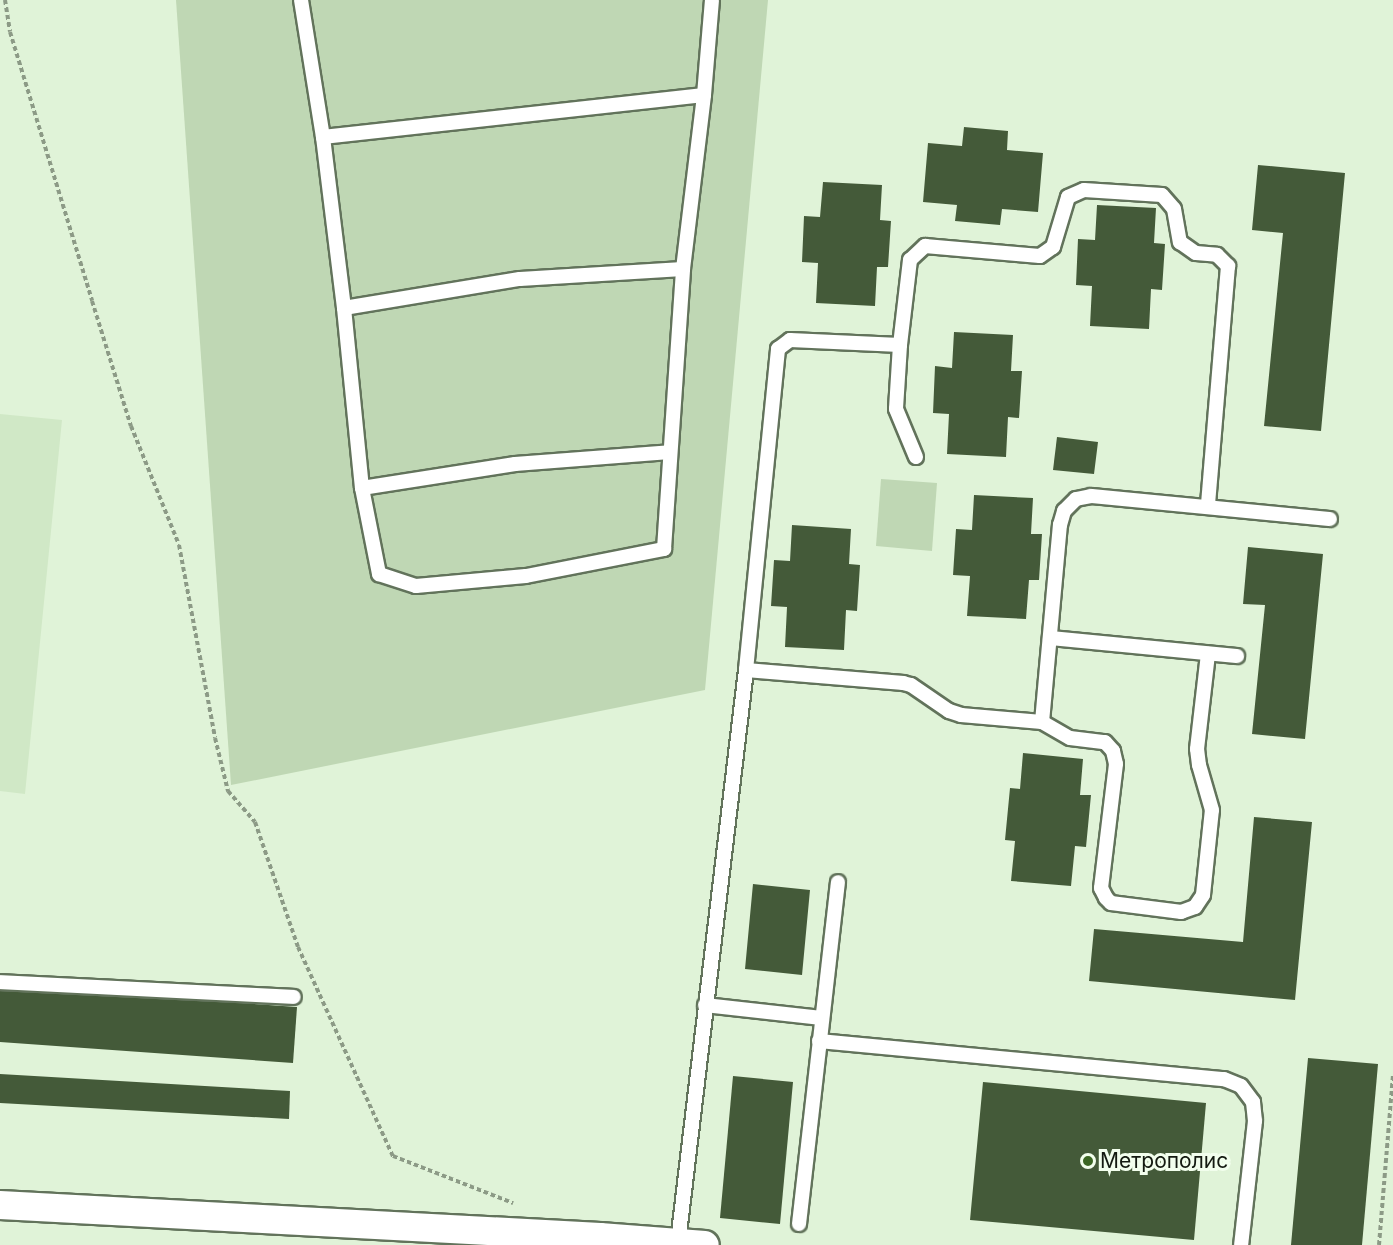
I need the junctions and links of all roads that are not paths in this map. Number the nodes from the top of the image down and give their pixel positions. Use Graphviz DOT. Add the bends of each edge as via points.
graph roads {
  1 [pos="301,0"];
  2 [pos="712,0"];
  3 [pos="704,95"];
  4 [pos="323,137"];
  5 [pos="683,269"];
  6 [pos="344,308"];
  7 [pos="900,345"];
  8 [pos="670,452"];
  9 [pos="916,457"];
  10 [pos="362,488"];
  11 [pos="1208,506"];
  12 [pos="1330,519"];
  13 [pos="1050,638"];
  14 [pos="1208,654"];
  15 [pos="1237,656"];
  16 [pos="746,670"];
  17 [pos="1042,722"];
  18 [pos="838,882"];
  19 [pos="0,982"];
  20 [pos="294,997"];
  21 [pos="705,1005"];
  22 [pos="821,1018"];
  23 [pos="819,1041"];
  24 [pos="0,1205"];
  25 [pos="799,1224"];
  26 [pos="590,1241"];
  27 [pos="692,1244"];
  28 [pos="1241,1245"];
  1 -- 4 [label="lane"];
  2 -- 3 [label="lane"];
  3 -- 4 [label="lane"];
  3 -- 5 [label="lane"];
  4 -- 6 [label="lane"];
  5 -- 6 [label="lane" via="520,279"];
  5 -- 8 [label="lane"];
  6 -- 10 [label="lane"];
  7 -- 9 [label="lane" via="896,409"];
  7 -- 11 [label="lane" via="910,260 925,246 1040,256 1053,247 1068,197 1084,190 1162,195 1174,209 1180,242 1196,253 1217,255 1228,266"];
  7 -- 16 [label="lane" via="790,340 777,349"];
  8 -- 10 [label="lane" via="515,464"];
  8 -- 10 [label="lane" via="664,549 526,576 416,586 379,574"];
  11 -- 12 [label="lane"];
  11 -- 13 [label="lane" via="1091,496 1076,499 1064,512 1060,525"];
  13 -- 14 [label="lane"];
  13 -- 17 [label="lane"];
  14 -- 15 [label="lane"];
  14 -- 17 [label="lane" via="1197,749 1212,810 1203,895 1195,907 1181,912 1111,903 1106,898 1101,888 1116,764 1113,751 1105,742 1070,738"];
  16 -- 17 [label="lane" via="903,683 961,715"];
  16 -- 21 [label="lane"];
  18 -- 22 [label="lane"];
  19 -- 20 [label="lane"];
  21 -- 22 [label="lane"];
  21 -- 27 [label="lane"];
  22 -- 23 [label="lane"];
  23 -- 25 [label="lane"];
  23 -- 28 [label="lane" via="1224,1079 1241,1086 1253,1101 1255,1121"];
  24 -- 26 [label="street"];
  26 -- 27 [label="street"];
}
